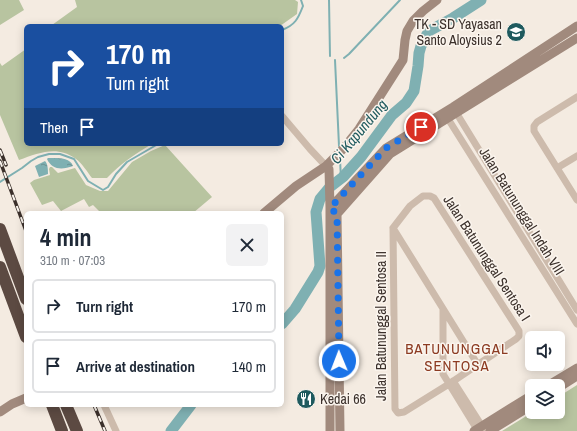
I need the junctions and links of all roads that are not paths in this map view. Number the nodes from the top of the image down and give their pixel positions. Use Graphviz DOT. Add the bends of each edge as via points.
graph roads {
  1 [pos="437,0"];
  2 [pos="577,26"];
  3 [pos="577,38"];
  4 [pos="577,97"];
  5 [pos="455,110"];
  6 [pos="446,116"];
  7 [pos="284,118"];
  8 [pos="577,156"];
  9 [pos="328,167"];
  10 [pos="557,168"];
  11 [pos="577,200"];
  12 [pos="333,207"];
  13 [pos="266,211"];
  14 [pos="393,228"];
  15 [pos="0,229"];
  16 [pos="0,267"];
  17 [pos="24,294"];
  18 [pos="443,309"];
  19 [pos="577,310"];
  20 [pos="577,324"];
  21 [pos="24,332"];
  22 [pos="478,365"];
  23 [pos="577,368"];
  24 [pos="577,376"];
  25 [pos="559,379"];
  26 [pos="451,383"];
  27 [pos="565,384"];
  28 [pos="24,399"];
  29 [pos="525,400"];
  30 [pos="53,407"];
  31 [pos="67,407"];
  32 [pos="105,407"];
  33 [pos="525,408"];
  34 [pos="0,412"];
  35 [pos="481,430"];
  36 [pos="62,431"];
  37 [pos="77,431"];
  38 [pos="116,431"];
  39 [pos="330,431"];
  40 [pos="340,431"];
  1 -- 9 [label="street" via="413,21 405,40 403,60 359,130"];
  2 -- 5 [label="street"];
  3 -- 5 [label="street"];
  4 -- 10 [label="street" via="534,126 534,131"];
  5 -- 6 [label="street"];
  5 -- 19 [label="street, Jalan Batununggal Indah VIII"];
  6 -- 12 [label="street" via="386,148"];
  6 -- 20 [label="street, Jalan Batununggal Indah VIII"];
  7 -- 9 [label="street"];
  8 -- 10 [label="street"];
  9 -- 12 [label="street"];
  9 -- 13 [label="street" via="296,186"];
  10 -- 11 [label="street"];
  12 -- 39 [label="street"];
  12 -- 40 [label="street"];
  14 -- 18 [label="street"];
  14 -- 22 [label="street, Jalan Batununggal Sentosa I" via="410,206 423,196 434,198 519,331 516,339"];
  14 -- 26 [label="street, Jalan Batununggal Sentosa II" via="394,408 398,413 404,412"];
  15 -- 17 [label="highway"];
  16 -- 21 [label="highway"];
  18 -- 22 [label="street"];
  18 -- 26 [label="street" via="443,374"];
  22 -- 26 [label="street"];
  23 -- 25 [label="street"];
  24 -- 27 [label="street"];
  26 -- 35 [label="street"];
  28 -- 34 [label="street"];
  29 -- 35 [label="street"];
  30 -- 36 [label="highway"];
  31 -- 37 [label="highway"];
  32 -- 38 [label="street"];
  33 -- 35 [label="street"];
}
